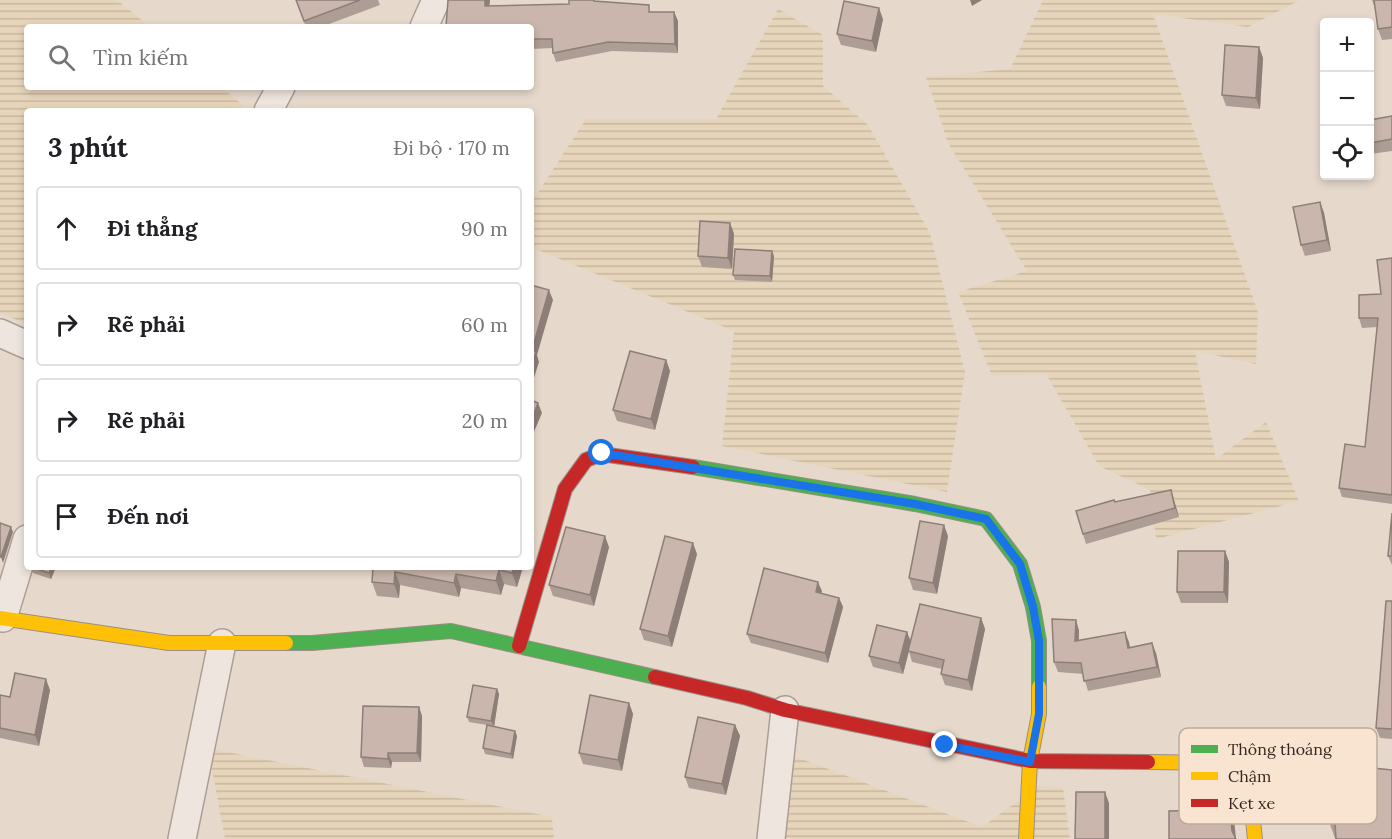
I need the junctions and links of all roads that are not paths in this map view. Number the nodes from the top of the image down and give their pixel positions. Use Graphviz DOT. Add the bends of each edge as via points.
graph roads {
  1 [pos="436,0"];
  2 [pos="425,24"];
  3 [pos="279,90"];
  4 [pos="270,108"];
  5 [pos="0,333"];
  6 [pos="24,344"];
  7 [pos="24,548"];
  8 [pos="1,618"];
  9 [pos="222,643"];
  10 [pos="519,646"];
  11 [pos="785,710"];
  12 [pos="1030,762"];
  13 [pos="1179,763"];
  14 [pos="1254,824"];
  15 [pos="182,839"];
  16 [pos="771,839"];
  17 [pos="1026,839"];
  18 [pos="1256,839"];
  1 -- 2 [label="street"];
  3 -- 4 [label="street"];
  5 -- 6 [label="street"];
  7 -- 8 [label="street"];
  8 -- 9 [label="street" via="169,643"];
  9 -- 10 [label="street" via="312,643 451,631"];
  9 -- 15 [label="street"];
  10 -- 11 [label="street"];
  10 -- 12 [label="street" via="565,489 576,468 592,455 602,453 986,519 1020,564 1035,618 1039,641 1039,714"];
  11 -- 12 [label="street"];
  11 -- 16 [label="street"];
  12 -- 13 [label="street"];
  12 -- 17 [label="street"];
  14 -- 18 [label="street"];
}
